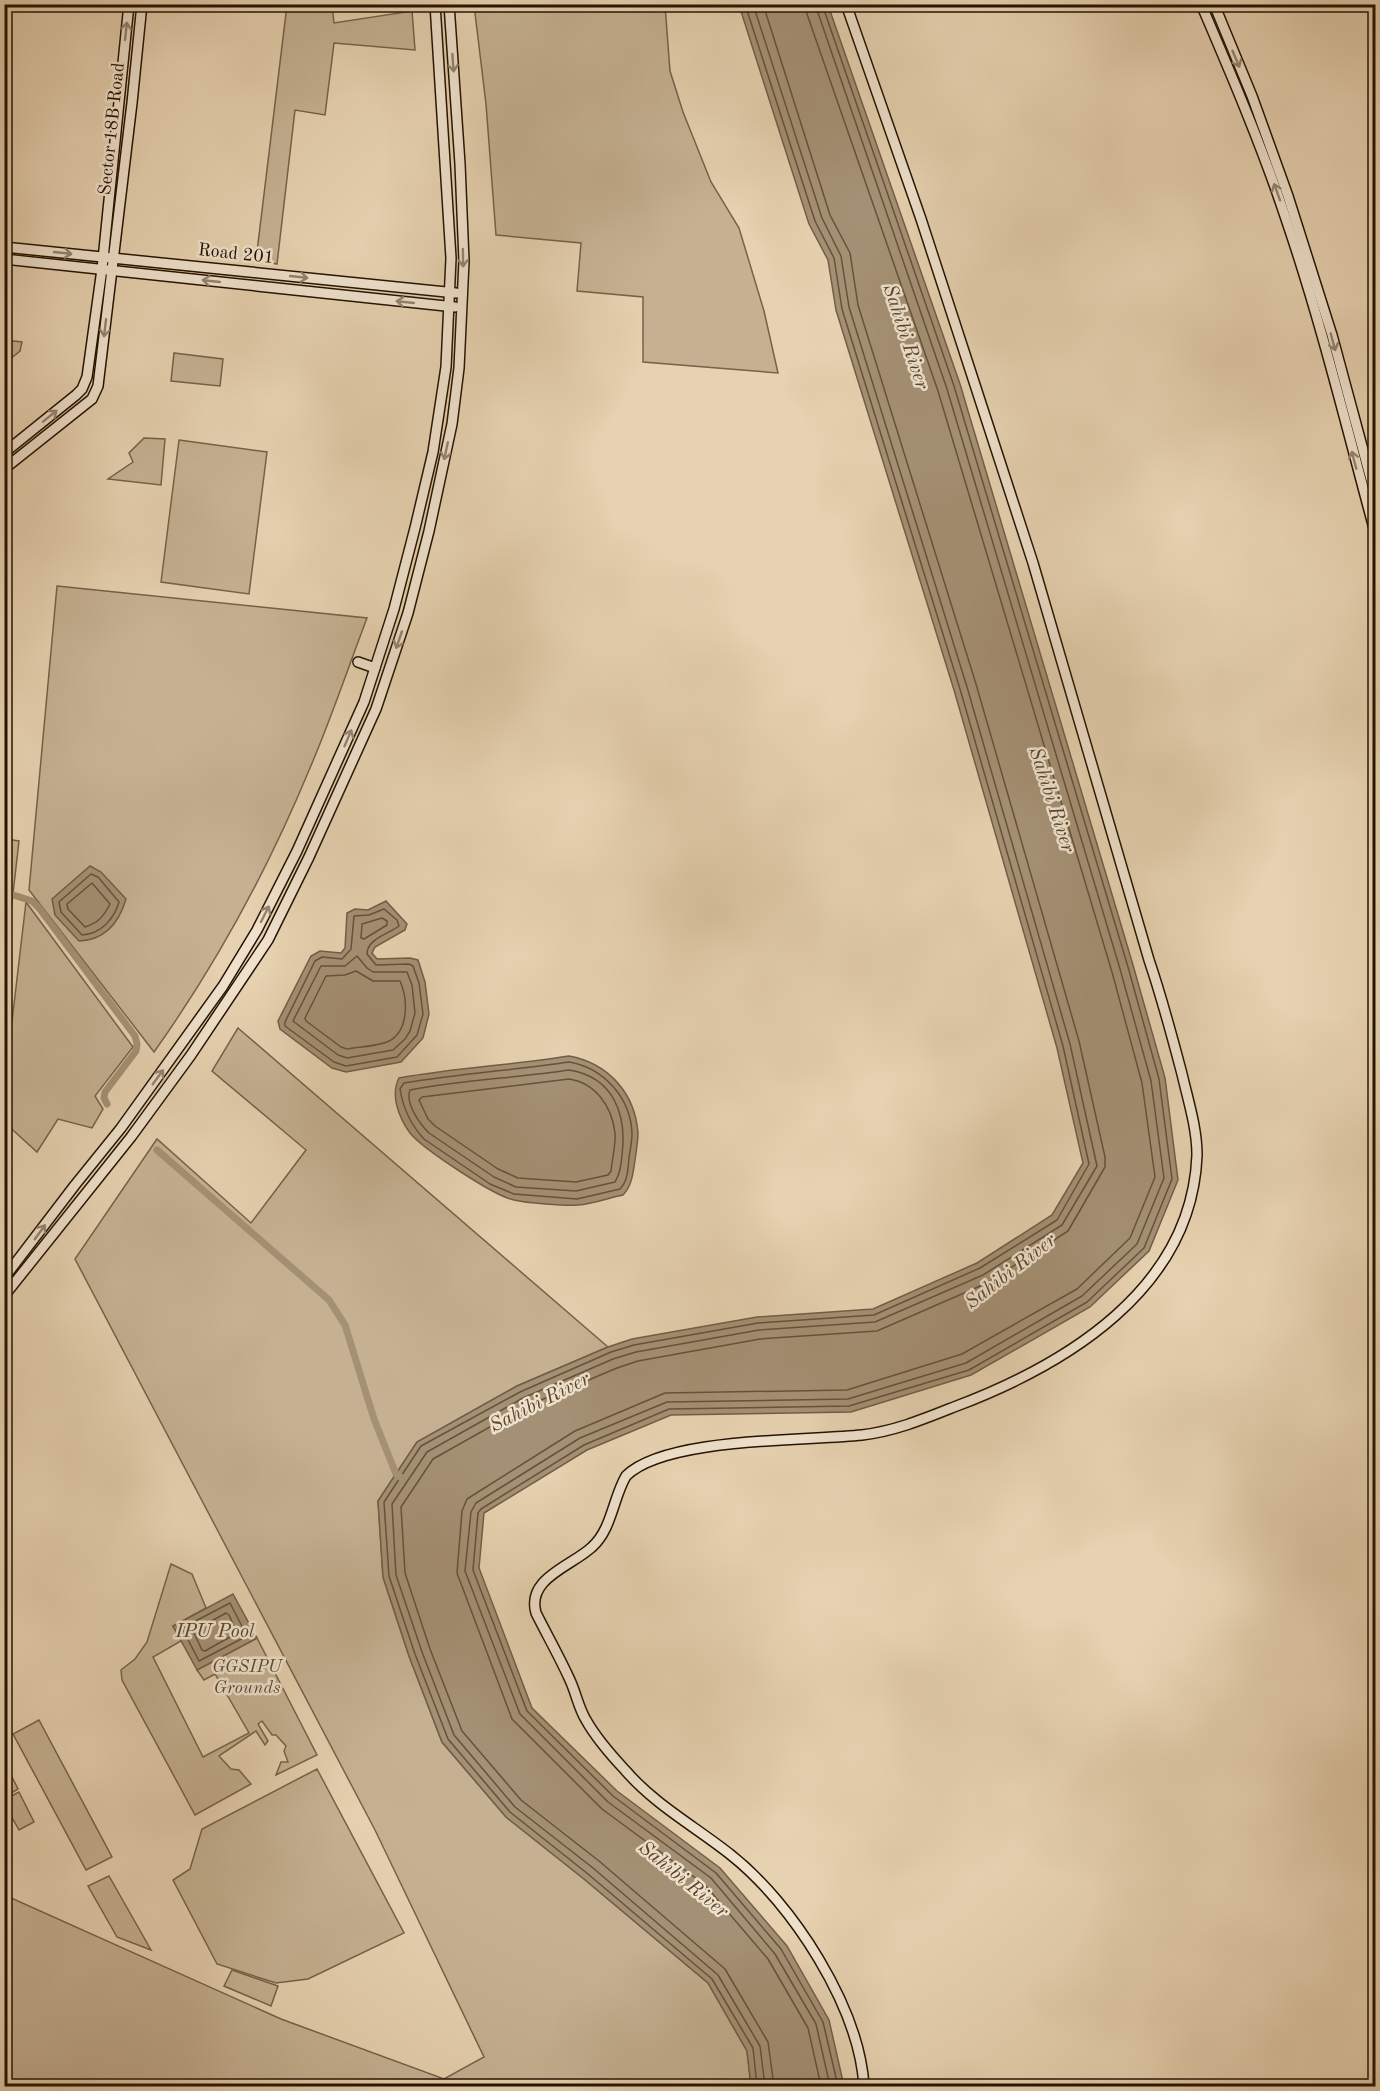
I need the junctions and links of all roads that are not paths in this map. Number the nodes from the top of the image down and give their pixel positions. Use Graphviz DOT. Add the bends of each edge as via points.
graph roads {
  1 [pos="129,4"];
  2 [pos="142,4"];
  3 [pos="435,4"];
  4 [pos="449,4"];
  5 [pos="846,4"];
  6 [pos="1201,4"];
  7 [pos="1214,4"];
  8 [pos="4,247"];
  9 [pos="102,257"];
  10 [pos="114,258"];
  11 [pos="4,259"];
  12 [pos="102,268"];
  13 [pos="112,270"];
  14 [pos="450,292"];
  15 [pos="463,294"];
  16 [pos="449,306"];
  17 [pos="463,308"];
  18 [pos="4,453"];
  19 [pos="4,469"];
  20 [pos="1376,498"];
  21 [pos="1376,536"];
  22 [pos="358,662"];
  23 [pos="375,668"];
  24 [pos="4,1278"];
  25 [pos="4,1296"];
  26 [pos="864,2086"];
  9 -- 1 [label="street, Sector 18B Road, one-way"];
  2 -- 10 [label="street, Sector 18B Road"];
  3 -- 14 [label="street" via="447,175"];
  4 -- 15 [label="street, one-way" via="460,164"];
  5 -- 26 [label="street" via="1034,563 1164,1003 1189,1103 1197,1155 1183,1220 1161,1264 1119,1315 1077,1345 1013,1383 893,1429 863,1435 718,1446 659,1456 626,1476 599,1540 545,1581 536,1593 536,1613 591,1728 638,1783 732,1856 795,1923 833,1986 859,2053"];
  21 -- 6 [label="street, one-way" via="1286,216"];
  7 -- 20 [label="street, one-way" via="1288,196 1332,335"];
  8 -- 9 [label="street, Road 201, one-way"];
  9 -- 10 [label="street, Road 201"];
  9 -- 12 [label="street, Sector 18B Road"];
  10 -- 13 [label="street, Sector 18B Road"];
  10 -- 14 [label="street, Road 201, one-way"];
  11 -- 12 [label="street, Road 201"];
  12 -- 13 [label="street, Road 201"];
  18 -- 12 [label="street, Sector 18B Road, one-way" via="84,386"];
  16 -- 13 [label="street, Road 201, one-way"];
  13 -- 19 [label="street, Sector 18B Road, one-way" via="96,392"];
  14 -- 15 [label="street, Road 201"];
  14 -- 16 [label="street"];
  15 -- 17 [label="street"];
  16 -- 17 [label="street, Road 201"];
  16 -- 23 [label="street" via="446,367 433,452 394,609"];
  17 -- 25 [label="street, one-way" via="452,424 408,613 376,709 309,857 268,940 191,1055"];
  22 -- 23 [label="street"];
  24 -- 23 [label="street, one-way" via="121,1128 252,939 333,774"];
}
